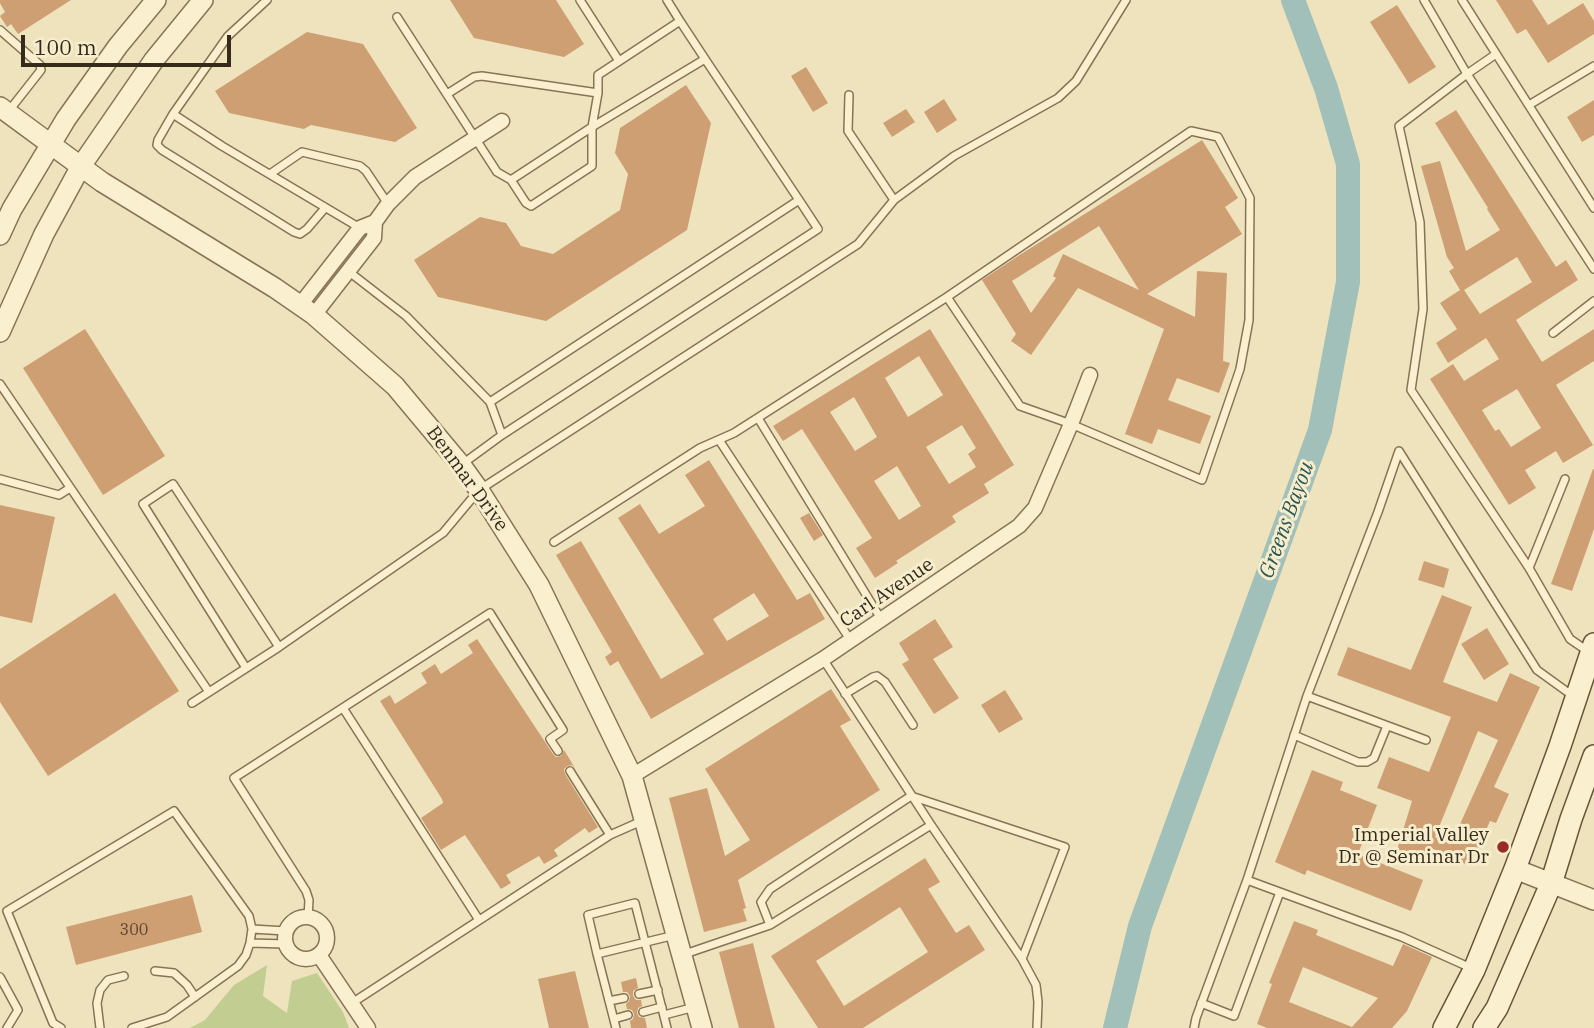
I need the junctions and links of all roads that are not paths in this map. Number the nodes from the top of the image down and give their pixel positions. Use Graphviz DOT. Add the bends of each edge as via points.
graph roads {
  1 [pos="156,0"];
  2 [pos="203,0"];
  3 [pos="267,0"];
  4 [pos="580,0"];
  5 [pos="667,0"];
  6 [pos="1126,0"];
  7 [pos="1423,0"];
  8 [pos="1462,0"];
  9 [pos="397,17"];
  10 [pos="680,21"];
  11 [pos="0,30"];
  12 [pos="1496,54"];
  13 [pos="705,59"];
  14 [pos="619,61"];
  15 [pos="1594,66"];
  16 [pos="1467,74"];
  17 [pos="598,93"];
  18 [pos="447,94"];
  19 [pos="849,95"];
  20 [pos="1529,105"];
  21 [pos="4,110"];
  22 [pos="173,114"];
  23 [pos="502,121"];
  24 [pos="592,127"];
  25 [pos="475,138"];
  26 [pos="50,144"];
  27 [pos="81,166"];
  28 [pos="270,174"];
  29 [pos="511,180"];
  30 [pos="799,200"];
  31 [pos="894,200"];
  32 [pos="388,204"];
  33 [pos="325,208"];
  34 [pos="1594,208"];
  35 [pos="375,222"];
  36 [pos="360,228"];
  37 [pos="0,235"];
  38 [pos="1594,269"];
  39 [pos="348,271"];
  40 [pos="947,297"];
  41 [pos="1594,301"];
  42 [pos="307,310"];
  43 [pos="0,332"];
  44 [pos="1553,332"];
  45 [pos="1090,375"];
  46 [pos="0,384"];
  47 [pos="490,402"];
  48 [pos="758,418"];
  49 [pos="1072,424"];
  50 [pos="502,435"];
  51 [pos="719,440"];
  52 [pos="461,465"];
  53 [pos="0,479"];
  54 [pos="1565,479"];
  55 [pos="70,488"];
  56 [pos="479,490"];
  57 [pos="554,542"];
  58 [pos="1529,568"];
  59 [pos="882,620"];
  60 [pos="851,640"];
  61 [pos="279,647"];
  62 [pos="1593,651"];
  63 [pos="823,659"];
  64 [pos="246,668"];
  65 [pos="209,692"];
  66 [pos="845,694"];
  67 [pos="1307,696"];
  68 [pos="1575,697"];
  69 [pos="192,703"];
  70 [pos="343,709"];
  71 [pos="913,725"];
  72 [pos="1387,726"];
  73 [pos="1294,735"];
  74 [pos="1426,740"];
  75 [pos="558,751"];
  76 [pos="1594,756"];
  77 [pos="570,771"];
  78 [pos="632,776"];
  79 [pos="911,796"];
  80 [pos="644,820"];
  81 [pos="931,825"];
  82 [pos="610,835"];
  83 [pos="1515,869"];
  84 [pos="1247,880"];
  85 [pos="1551,884"];
  86 [pos="1280,892"];
  87 [pos="1594,900"];
  88 [pos="309,917"];
  89 [pos="479,920"];
  90 [pos="769,925"];
  91 [pos="252,929"];
  92 [pos="676,935"];
  93 [pos="286,938"];
  94 [pos="645,942"];
  95 [pos="250,943"];
  96 [pos="597,954"];
  97 [pos="319,955"];
  98 [pos="682,956"];
  99 [pos="1022,959"];
  100 [pos="1474,970"];
  101 [pos="155,971"];
  102 [pos="124,976"];
  103 [pos="0,977"];
  104 [pos="658,990"];
  105 [pos="639,995"];
  106 [pos="195,998"];
  107 [pos="624,998"];
  108 [pos="610,1002"];
  109 [pos="351,1003"];
  110 [pos="1201,1003"];
  111 [pos="696,1007"];
  112 [pos="663,1011"];
  113 [pos="643,1012"];
  114 [pos="628,1015"];
  115 [pos="614,1019"];
  116 [pos="667,1027"];
  117 [pos="7,1028"];
  118 [pos="61,1028"];
  119 [pos="100,1028"];
  120 [pos="132,1028"];
  121 [pos="368,1028"];
  122 [pos="616,1028"];
  123 [pos="657,1028"];
  124 [pos="702,1028"];
  125 [pos="1037,1028"];
  126 [pos="1194,1028"];
  127 [pos="1444,1028"];
  128 [pos="1484,1028"];
  1 -- 26 [label="street"];
  2 -- 27 [label="street" via="154,60"];
  3 -- 22 [label="lane" via="228,36"];
  4 -- 14 [label="lane"];
  5 -- 10 [label="lane"];
  6 -- 31 [label="lane" via="1076,81 1058,98 954,156"];
  7 -- 16 [label="lane"];
  8 -- 12 [label="lane"];
  9 -- 18 [label="lane"];
  10 -- 13 [label="lane"];
  10 -- 14 [label="lane"];
  11 -- 21 [label="lane" via="41,69"];
  12 -- 16 [label="lane"];
  12 -- 20 [label="lane"];
  13 -- 24 [label="lane"];
  13 -- 30 [label="lane"];
  14 -- 17 [label="lane" via="598,75"];
  15 -- 20 [label="lane"];
  16 -- 38 [label="lane"];
  16 -- 58 [label="lane" via="1399,127 1420,222 1423,309 1411,390"];
  17 -- 18 [label="lane" via="482,76"];
  17 -- 24 [label="lane"];
  18 -- 25 [label="lane"];
  19 -- 31 [label="lane" via="848,131"];
  20 -- 34 [label="lane"];
  21 -- 26 [label="street, Benmar Drive"];
  22 -- 28 [label="lane"];
  22 -- 33 [label="lane" via="157,145 184,164 300,234"];
  23 -- 25 [label="street"];
  24 -- 29 [label="lane"];
  24 -- 29 [label="lane" via="592,166 531,206"];
  25 -- 29 [label="lane" via="497,172"];
  25 -- 32 [label="street" via="415,177"];
  26 -- 27 [label="street, Benmar Drive"];
  26 -- 37 [label="street"];
  27 -- 42 [label="street, Benmar Drive"];
  27 -- 43 [label="street"];
  28 -- 32 [label="lane" via="302,152 360,166"];
  28 -- 33 [label="lane"];
  30 -- 47 [label="lane"];
  30 -- 50 [label="lane" via="818,229"];
  31 -- 56 [label="lane" via="858,244"];
  32 -- 35 [label="street"];
  33 -- 36 [label="lane"];
  35 -- 36 [label="street"];
  35 -- 39 [label="street" via="374,238"];
  36 -- 42 [label="street"];
  39 -- 42 [label="street"];
  39 -- 47 [label="lane" via="406,316"];
  40 -- 48 [label="lane"];
  40 -- 49 [label="lane" via="1020,407"];
  40 -- 49 [label="lane" via="1191,131 1218,137 1250,198 1249,320 1240,369 1202,480"];
  41 -- 44 [label="lane"];
  42 -- 52 [label="street, Benmar Drive" via="395,386"];
  45 -- 49 [label="street, Carl Avenue"];
  46 -- 55 [label="lane"];
  47 -- 50 [label="lane"];
  48 -- 51 [label="lane"];
  48 -- 59 [label="lane"];
  49 -- 59 [label="street, Carl Avenue" via="1035,508 1018,526"];
  50 -- 52 [label="lane"];
  51 -- 57 [label="lane"];
  51 -- 60 [label="lane"];
  52 -- 56 [label="street, Benmar Drive"];
  53 -- 55 [label="lane" via="58,495"];
  54 -- 58 [label="lane"];
  55 -- 65 [label="lane"];
  56 -- 61 [label="lane" via="443,533"];
  56 -- 78 [label="street, Benmar Drive" via="539,585"];
  58 -- 62 [label="lane" via="1570,639"];
  59 -- 60 [label="street, Carl Avenue"];
  60 -- 63 [label="street, Carl Avenue"];
  61 -- 64 [label="lane"];
  61 -- 64 [label="lane" via="173,484 143,504"];
  62 -- 68 [label="main road"];
  63 -- 66 [label="lane"];
  63 -- 78 [label="street, Carl Avenue"];
  64 -- 65 [label="lane"];
  65 -- 69 [label="lane"];
  66 -- 71 [label="lane" via="877,676"];
  66 -- 79 [label="lane"];
  67 -- 68 [label="lane" via="1399,451 1537,670"];
  67 -- 72 [label="lane"];
  67 -- 73 [label="lane"];
  68 -- 83 [label="main road"];
  70 -- 75 [label="lane" via="490,613 563,730 550,738"];
  70 -- 88 [label="lane" via="234,778 306,891"];
  70 -- 89 [label="lane"];
  72 -- 73 [label="lane" via="1374,758 1367,762"];
  72 -- 74 [label="lane"];
  73 -- 84 [label="lane"];
  76 -- 85 [label="main road"];
  77 -- 82 [label="lane"];
  78 -- 80 [label="street, Benmar Drive"];
  79 -- 81 [label="lane"];
  79 -- 90 [label="lane" via="770,889 761,902"];
  79 -- 99 [label="lane" via="1065,847"];
  80 -- 82 [label="lane"];
  80 -- 92 [label="street, Benmar Drive"];
  81 -- 90 [label="lane"];
  81 -- 99 [label="lane"];
  82 -- 89 [label="lane"];
  83 -- 85 [label="street"];
  83 -- 100 [label="main road"];
  84 -- 86 [label="lane"];
  84 -- 110 [label="lane"];
  85 -- 87 [label="street"];
  85 -- 128 [label="main road"];
  86 -- 100 [label="lane" via="1402,937"];
  86 -- 110 [label="lane" via="1234,1016"];
  88 -- 93 [label="street" via="294,921"];
  88 -- 97 [label="street" via="326,931 326,944"];
  89 -- 109 [label="lane"];
  90 -- 98 [label="lane"];
  91 -- 93 [label="lane"];
  91 -- 95 [label="lane"];
  91 -- 118 [label="lane" via="249,916 174,811 7,911 53,1023"];
  92 -- 94 [label="lane"];
  92 -- 98 [label="street, Benmar Drive"];
  93 -- 95 [label="lane"];
  93 -- 97 [label="street" via="294,955 307,959"];
  94 -- 96 [label="lane"];
  94 -- 96 [label="lane" via="635,903 588,915"];
  94 -- 104 [label="lane"];
  95 -- 106 [label="lane" via="238,966"];
  96 -- 108 [label="lane"];
  97 -- 109 [label="street"];
  98 -- 111 [label="street, Benmar Drive"];
  99 -- 125 [label="lane" via="1036,985"];
  100 -- 127 [label="main road"];
  101 -- 106 [label="lane" via="174,973"];
  102 -- 119 [label="lane" via="108,981 100,990"];
  103 -- 117 [label="lane" via="18,1010"];
  104 -- 105 [label="lane"];
  104 -- 112 [label="lane"];
  106 -- 120 [label="lane" via="167,1017"];
  107 -- 108 [label="lane"];
  108 -- 115 [label="lane"];
  109 -- 121 [label="street"];
  110 -- 126 [label="lane"];
  111 -- 112 [label="lane"];
  111 -- 124 [label="street, Benmar Drive"];
  112 -- 113 [label="lane"];
  112 -- 116 [label="lane"];
  114 -- 115 [label="lane"];
  115 -- 122 [label="lane"];
  116 -- 123 [label="lane"];
}
